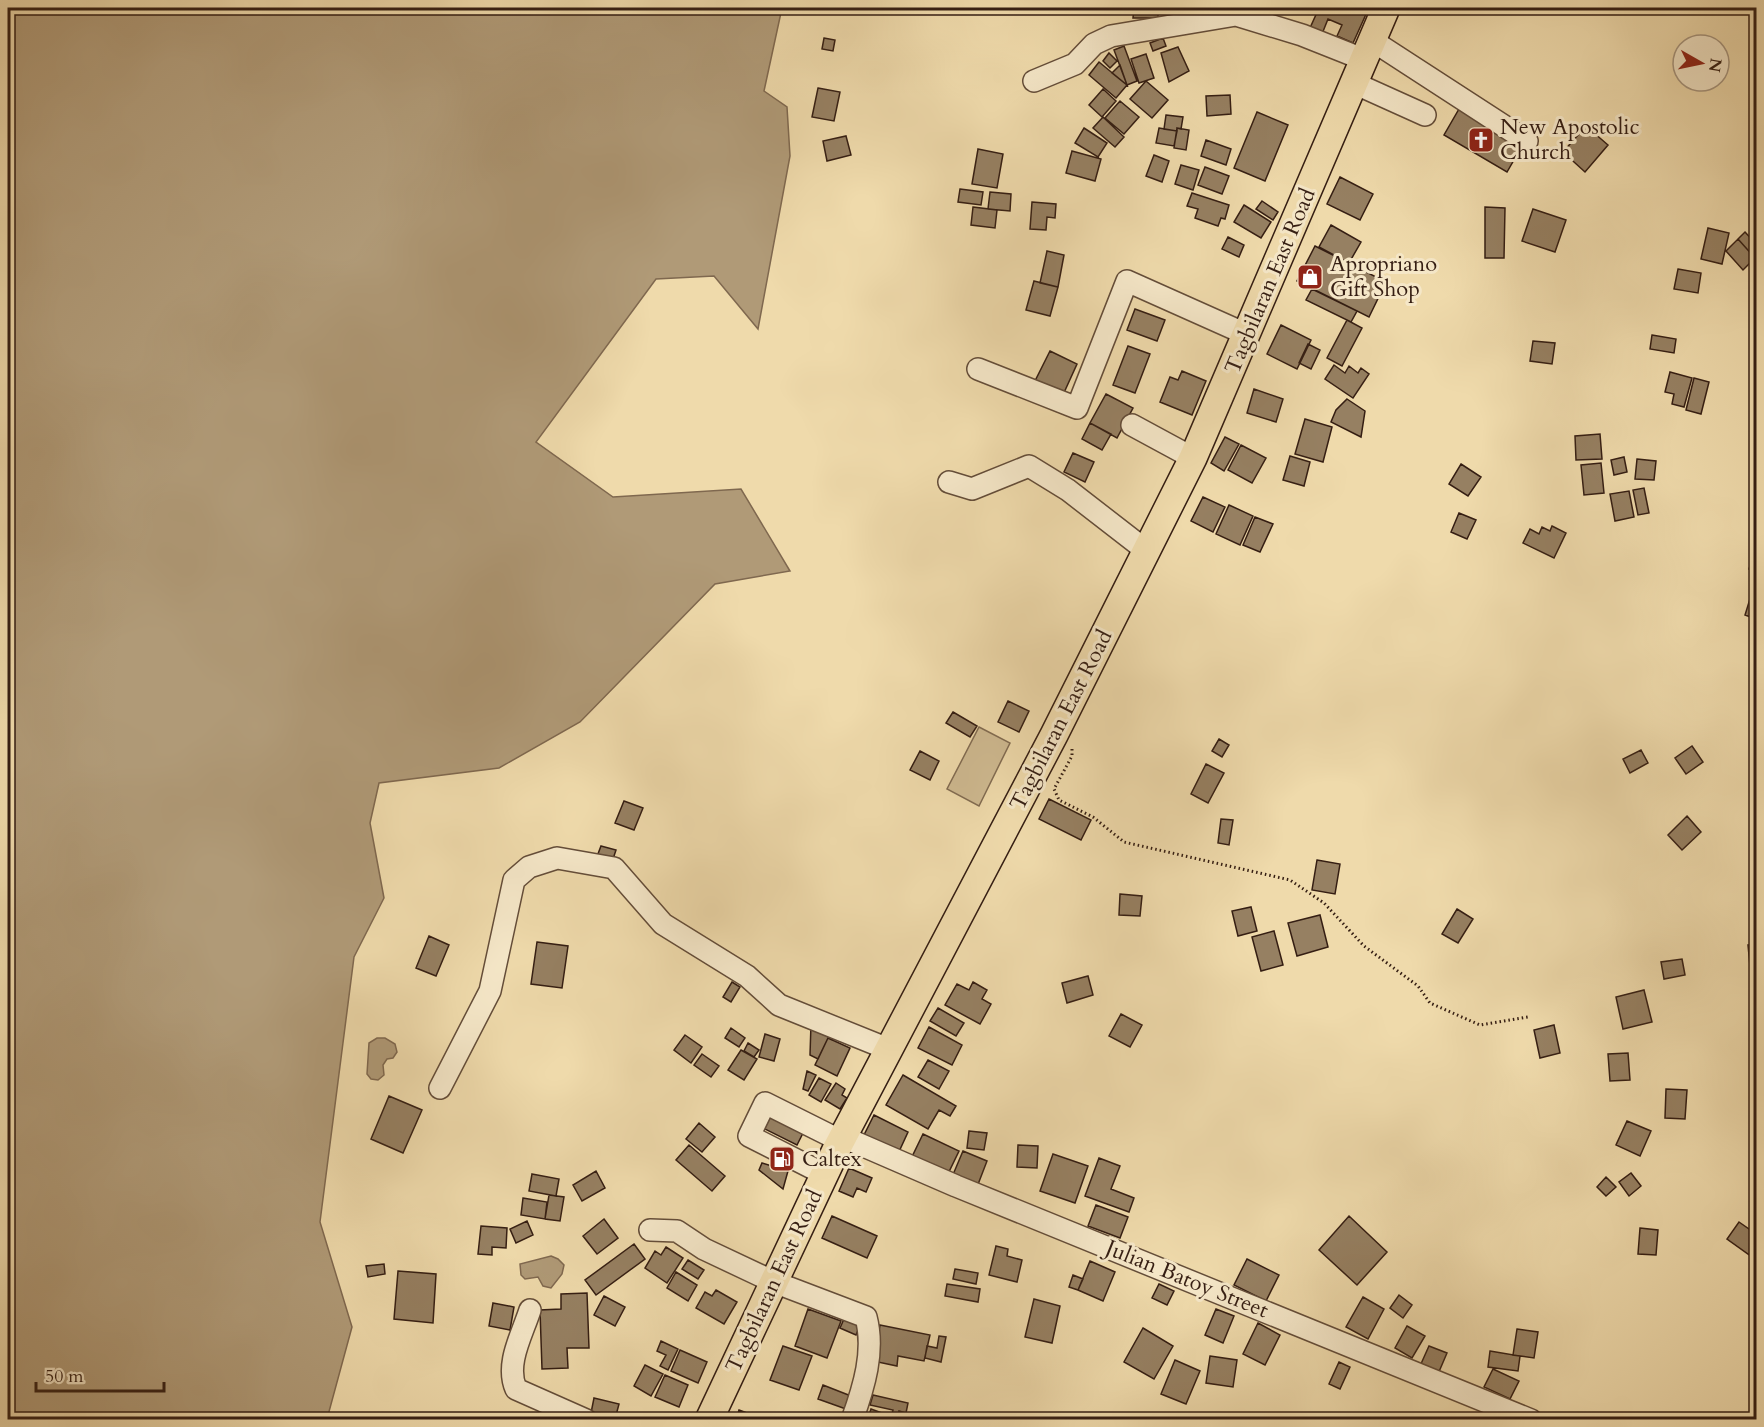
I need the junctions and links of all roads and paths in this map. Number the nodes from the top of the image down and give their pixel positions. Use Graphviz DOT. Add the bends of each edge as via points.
graph roads {
  1 [pos="1386,8"];
  2 [pos="1364,61"];
  3 [pos="1034,81"];
  4 [pos="1425,115"];
  5 [pos="1527,141"];
  6 [pos="1248,335"];
  7 [pos="978,369"];
  8 [pos="1132,424"];
  9 [pos="1193,458"];
  10 [pos="949,482"];
  11 [pos="1148,552"];
  12 [pos="1054,735"];
  13 [pos="1527,1017"];
  14 [pos="888,1049"];
  15 [pos="440,1088"];
  16 [pos="842,1139"];
  17 [pos="824,1174"];
  18 [pos="650,1230"];
  19 [pos="774,1282"];
  20 [pos="530,1310"];
  21 [pos="586,1419"];
  22 [pos="709,1419"];
  23 [pos="852,1419"];
  24 [pos="1531,1419"];
  1 -- 2 [label="main road, Tagbilaran East Road"];
  2 -- 3 [label="street" via="1302,34 1236,15 1111,36 1094,44 1075,64"];
  2 -- 4 [label="street"];
  2 -- 5 [label="street"];
  2 -- 6 [label="main road, Tagbilaran East Road"];
  6 -- 7 [label="street" via="1127,281 1077,408"];
  6 -- 9 [label="main road, Tagbilaran East Road"];
  8 -- 9 [label="street"];
  9 -- 11 [label="main road, Tagbilaran East Road"];
  10 -- 11 [label="street" via="972,489 1029,466 1068,490"];
  11 -- 12 [label="main road, Tagbilaran East Road"];
  12 -- 13 [label="path" via="1072,743 1072,756 1054,789 1059,800 1093,817 1124,842 1290,880 1324,903 1364,946 1418,986 1430,1003 1480,1025"];
  12 -- 14 [label="main road, Tagbilaran East Road"];
  14 -- 15 [label="street" via="779,1005 747,976 663,924 614,868 558,858 529,867 514,880 490,992"];
  14 -- 16 [label="main road, Tagbilaran East Road"];
  16 -- 17 [label="main road, Tagbilaran East Road"];
  16 -- 17 [label="street, Julian Batoy Street" via="765,1102 749,1136"];
  16 -- 24 [label="street, Julian Batoy Street"];
  17 -- 19 [label="main road, Tagbilaran East Road"];
  18 -- 19 [label="street" via="677,1231 704,1249"];
  19 -- 22 [label="main road, Tagbilaran East Road"];
  19 -- 23 [label="street" via="866,1317 870,1334 864,1389"];
  20 -- 21 [label="street" via="511,1365 510,1377 516,1389"];
}
